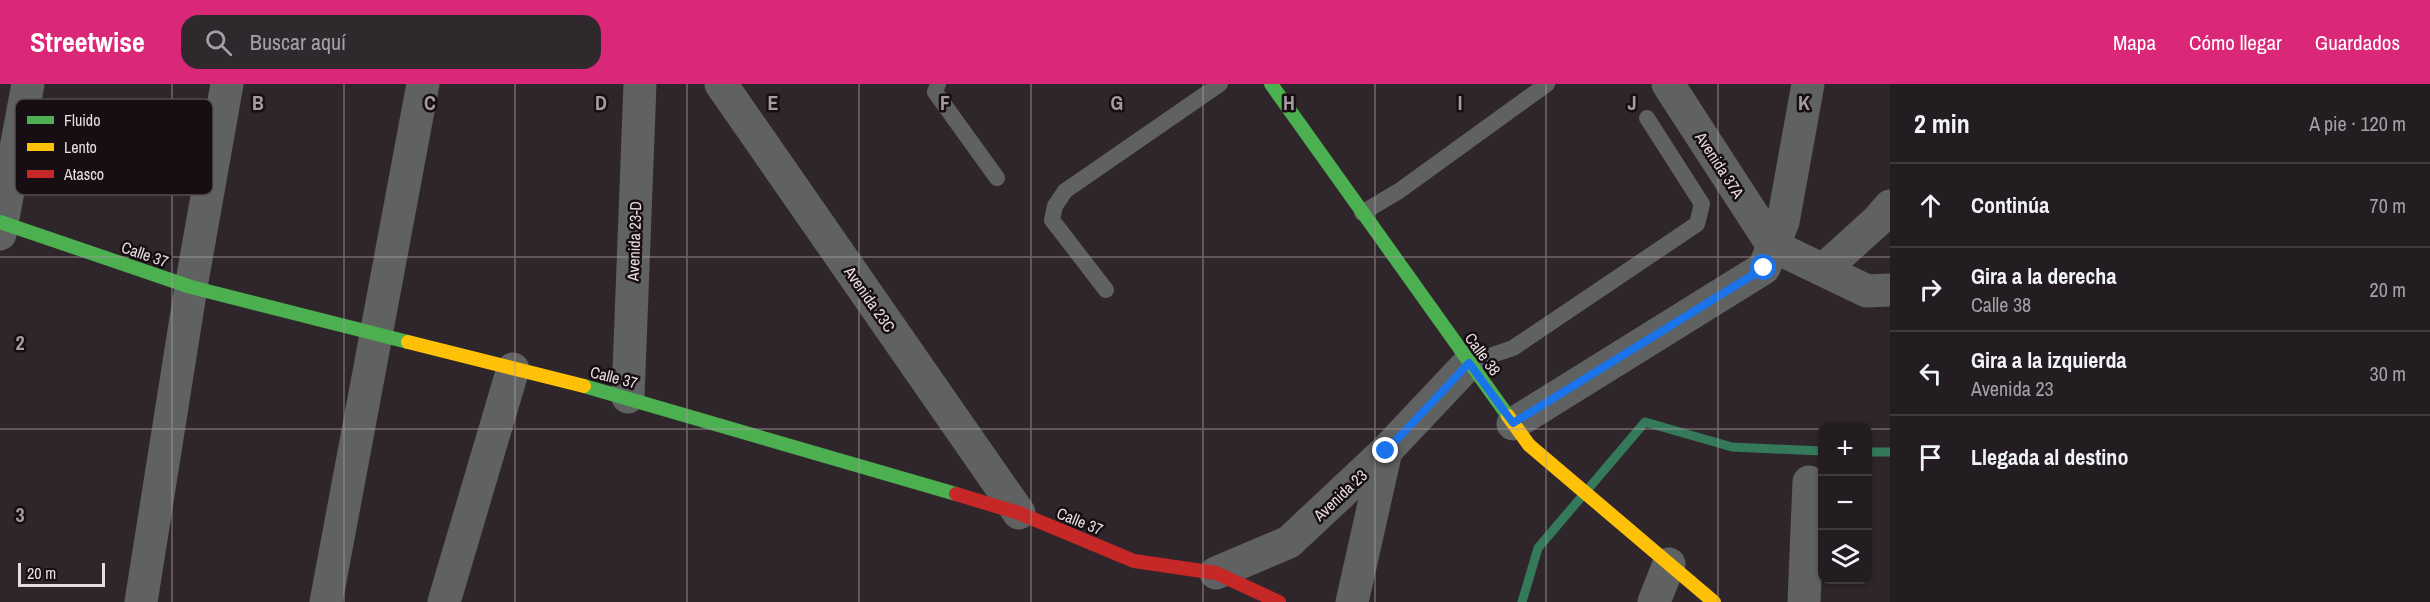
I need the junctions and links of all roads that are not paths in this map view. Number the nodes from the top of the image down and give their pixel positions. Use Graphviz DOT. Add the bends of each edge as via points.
graph roads {
  1 [pos="28,84"];
  2 [pos="227,84"];
  3 [pos="423,84"];
  4 [pos="640,84"];
  5 [pos="721,84"];
  6 [pos="938,84"];
  7 [pos="1220,84"];
  8 [pos="1271,84"];
  9 [pos="1547,84"];
  10 [pos="1668,84"];
  11 [pos="1808,84"];
  12 [pos="25,99"];
  13 [pos="1647,118"];
  14 [pos="15,152"];
  15 [pos="213,163"];
  16 [pos="997,178"];
  17 [pos="207,195"];
  18 [pos="1890,206"];
  19 [pos="1362,213"];
  20 [pos="1,226"];
  21 [pos="1773,246"];
  22 [pos="1823,270"];
  23 [pos="191,288"];
  24 [pos="1106,290"];
  25 [pos="1890,290"];
  26 [pos="376,332"];
  27 [pos="1469,363"];
  28 [pos="513,369"];
  29 [pos="628,397"];
  30 [pos="1513,423"];
  31 [pos="1386,451"];
  32 [pos="1809,482"];
  33 [pos="1019,513"];
  34 [pos="1669,564"];
  35 [pos="1216,573"];
  36 [pos="141,602"];
  37 [pos="326,602"];
  38 [pos="444,602"];
  39 [pos="1279,602"];
  40 [pos="1352,602"];
  41 [pos="1654,602"];
  42 [pos="1714,602"];
  43 [pos="1804,602"];
  1 -- 12 [label="street"];
  2 -- 15 [label="street"];
  3 -- 26 [label="street"];
  4 -- 29 [label="street, Avenida 23-D"];
  5 -- 33 [label="street, Avenida 23C"];
  6 -- 16 [label="lane" via="935,92"];
  7 -- 24 [label="lane" via="1065,191 1054,206 1052,220"];
  8 -- 19 [label="street, Calle 38"];
  9 -- 19 [label="lane" via="1399,191"];
  10 -- 21 [label="street, Avenida 37A"];
  11 -- 21 [label="street" via="1783,222"];
  13 -- 27 [label="lane" via="1702,204 1697,224 1513,348"];
  14 -- 20 [label="street"];
  17 -- 23 [label="street"];
  18 -- 22 [label="street"];
  19 -- 27 [label="street, Calle 38"];
  20 -- 23 [label="street, Calle 37"];
  21 -- 22 [label="street"];
  21 -- 30 [label="street" via="1764,268"];
  22 -- 25 [label="street" via="1868,291"];
  23 -- 26 [label="street, Calle 37"];
  23 -- 36 [label="street"];
  26 -- 28 [label="street, Calle 37"];
  26 -- 37 [label="street"];
  27 -- 30 [label="street, Calle 38"];
  27 -- 31 [label="street, Avenida 23"];
  28 -- 29 [label="street, Calle 37"];
  28 -- 38 [label="street"];
  29 -- 33 [label="street, Calle 37"];
  30 -- 34 [label="street, Calle 38" via="1528,445"];
  31 -- 35 [label="street, Avenida 23" via="1289,542"];
  31 -- 40 [label="street"];
  32 -- 43 [label="street"];
  33 -- 35 [label="street, Calle 37" via="1134,561"];
  34 -- 41 [label="street"];
  34 -- 42 [label="street, Calle 38"];
  35 -- 39 [label="street, Calle 37"];
}
